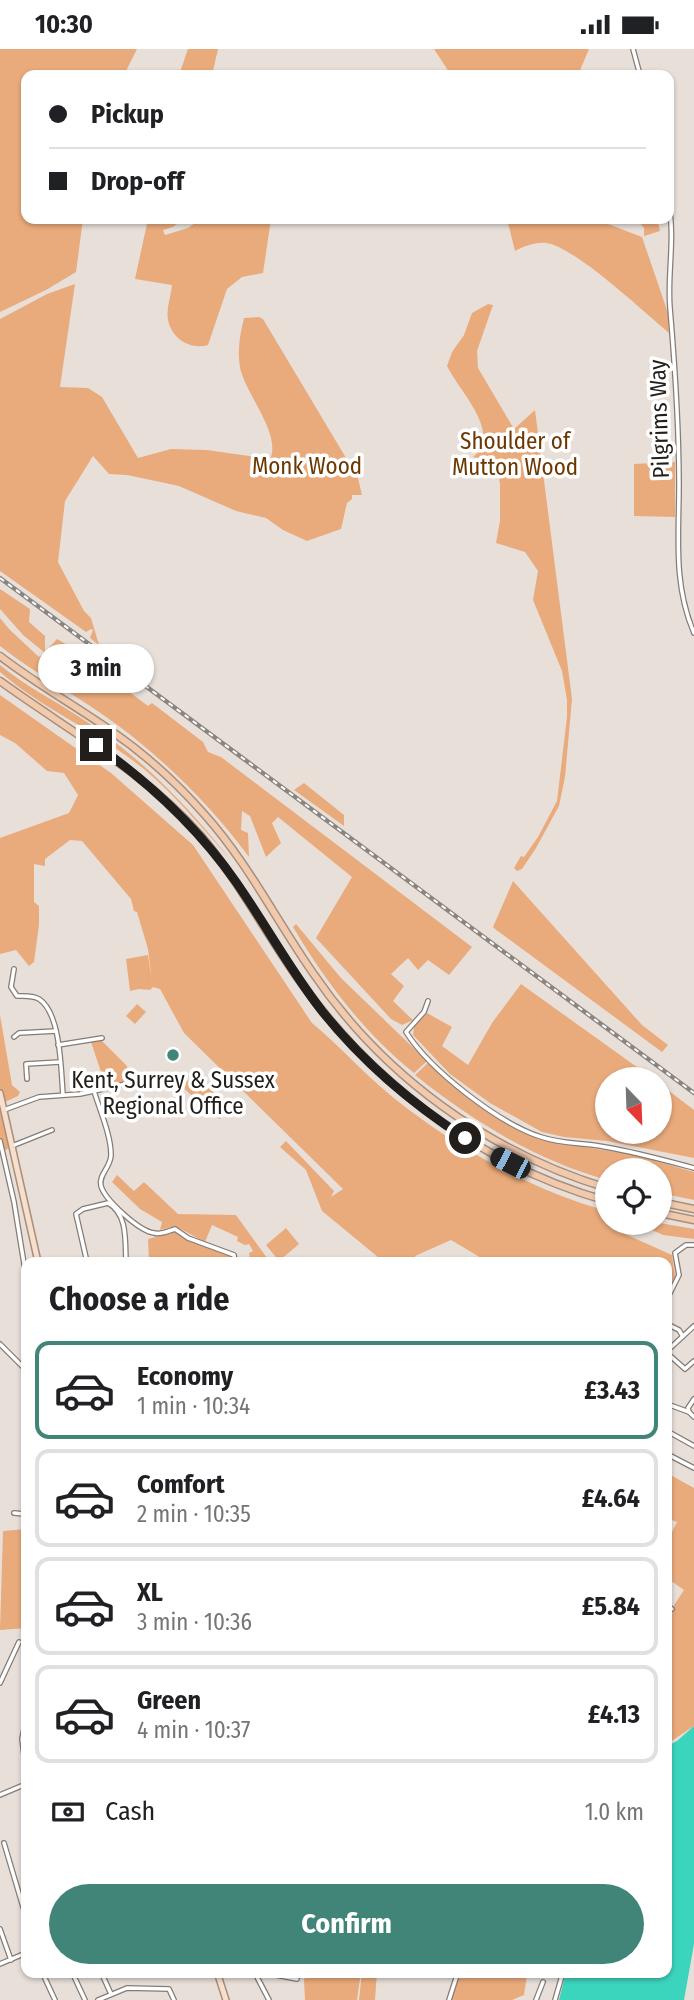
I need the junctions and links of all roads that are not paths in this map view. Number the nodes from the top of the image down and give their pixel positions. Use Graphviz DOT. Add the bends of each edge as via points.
graph roads {
  1 [pos="633,49"];
  2 [pos="639,70"];
  3 [pos="671,224"];
  4 [pos="694,633"];
  5 [pos="0,656"];
  6 [pos="0,681"];
  7 [pos="15,969"];
  8 [pos="428,1002"];
  9 [pos="56,1031"];
  10 [pos="14,1037"];
  11 [pos="102,1038"];
  12 [pos="58,1045"];
  13 [pos="60,1062"];
  14 [pos="27,1079"];
  15 [pos="140,1081"];
  16 [pos="94,1091"];
  17 [pos="0,1093"];
  18 [pos="63,1095"];
  19 [pos="4,1110"];
  20 [pos="52,1130"];
  21 [pos="0,1141"];
  22 [pos="12,1146"];
  23 [pos="694,1168"];
  24 [pos="595,1184"];
  25 [pos="595,1197"];
  26 [pos="672,1204"];
  27 [pos="694,1209"];
  28 [pos="672,1215"];
  29 [pos="694,1220"];
  30 [pos="694,1245"];
  31 [pos="23,1257"];
  32 [pos="36,1257"];
  33 [pos="86,1257"];
  34 [pos="126,1257"];
  35 [pos="234,1257"];
  36 [pos="672,1289"];
  37 [pos="672,1326"];
  38 [pos="694,1326"];
  39 [pos="682,1335"];
  40 [pos="0,1344"];
  41 [pos="672,1346"];
  42 [pos="672,1357"];
  43 [pos="694,1361"];
  44 [pos="21,1365"];
  45 [pos="694,1399"];
  46 [pos="672,1406"];
  47 [pos="689,1412"];
  48 [pos="694,1417"];
  49 [pos="672,1434"];
  50 [pos="694,1445"];
  51 [pos="672,1457"];
  52 [pos="694,1468"];
  53 [pos="14,1513"];
  54 [pos="21,1513"];
  55 [pos="19,1642"];
  56 [pos="0,1683"];
  57 [pos="21,1786"];
  58 [pos="0,1793"];
  59 [pos="4,1843"];
  60 [pos="21,1900"];
  61 [pos="0,1929"];
  62 [pos="21,1955"];
  63 [pos="11,1960"];
  64 [pos="0,1964"];
  65 [pos="45,1978"];
  66 [pos="75,1978"];
  67 [pos="104,1978"];
  68 [pos="219,1978"];
  69 [pos="260,1978"];
  70 [pos="288,1978"];
  71 [pos="456,1978"];
  72 [pos="561,1978"];
  73 [pos="297,1979"];
  74 [pos="543,1982"];
  75 [pos="534,1990"];
  76 [pos="540,1992"];
  77 [pos="111,1994"];
  78 [pos="55,2000"];
  79 [pos="85,2000"];
  80 [pos="98,2000"];
  81 [pos="174,2000"];
  82 [pos="226,2000"];
  83 [pos="269,2000"];
  84 [pos="449,2000"];
  85 [pos="536,2000"];
  86 [pos="555,2000"];
  1 -- 2 [label="street"];
  3 -- 4 [label="street, Pilgrims Way" via="679,585"];
  5 -- 24 [label="highway" via="127,742 190,799 229,842 332,999 413,1083 494,1140"];
  6 -- 25 [label="highway" via="120,762 177,811 230,873 321,1010 400,1091 493,1154"];
  7 -- 9 [label="street" via="11,987 17,996 41,1000"];
  8 -- 23 [label="street" via="406,1033 448,1077 489,1110 541,1137 633,1151"];
  9 -- 10 [label="street"];
  9 -- 12 [label="street"];
  11 -- 12 [label="street"];
  12 -- 13 [label="street"];
  13 -- 14 [label="street" via="26,1064"];
  13 -- 18 [label="street"];
  15 -- 16 [label="street"];
  16 -- 18 [label="street"];
  16 -- 35 [label="street" via="111,1150 101,1186 116,1206 146,1231 158,1234 175,1229"];
  17 -- 19 [label="main road"];
  18 -- 19 [label="street" via="39,1097"];
  19 -- 22 [label="main road"];
  20 -- 22 [label="street"];
  21 -- 31 [label="street"];
  22 -- 32 [label="main road"];
  26 -- 27 [label="highway"];
  28 -- 29 [label="highway"];
  30 -- 36 [label="street" via="675,1254 679,1275"];
  33 -- 34 [label="street" via="76,1214 108,1203 122,1218"];
  37 -- 39 [label="street"];
  38 -- 39 [label="street"];
  39 -- 41 [label="street"];
  40 -- 44 [label="street"];
  42 -- 43 [label="street" via="685,1369"];
  45 -- 47 [label="street"];
  46 -- 47 [label="street"];
  47 -- 48 [label="street"];
  49 -- 50 [label="street"];
  51 -- 52 [label="street"];
  53 -- 54 [label="street"];
  55 -- 56 [label="street"];
  57 -- 58 [label="street"];
  59 -- 60 [label="street"];
  61 -- 63 [label="street"];
  62 -- 63 [label="street"];
  63 -- 64 [label="street"];
  65 -- 78 [label="street"];
  66 -- 79 [label="street"];
  67 -- 77 [label="street"];
  68 -- 82 [label="main road"];
  69 -- 83 [label="street"];
  70 -- 73 [label="street"];
  71 -- 84 [label="street"];
  72 -- 86 [label="street"];
  74 -- 76 [label="street"];
  75 -- 76 [label="street"];
  76 -- 85 [label="street"];
  77 -- 80 [label="street"];
  77 -- 81 [label="street" via="128,1987 167,1988"];
}
